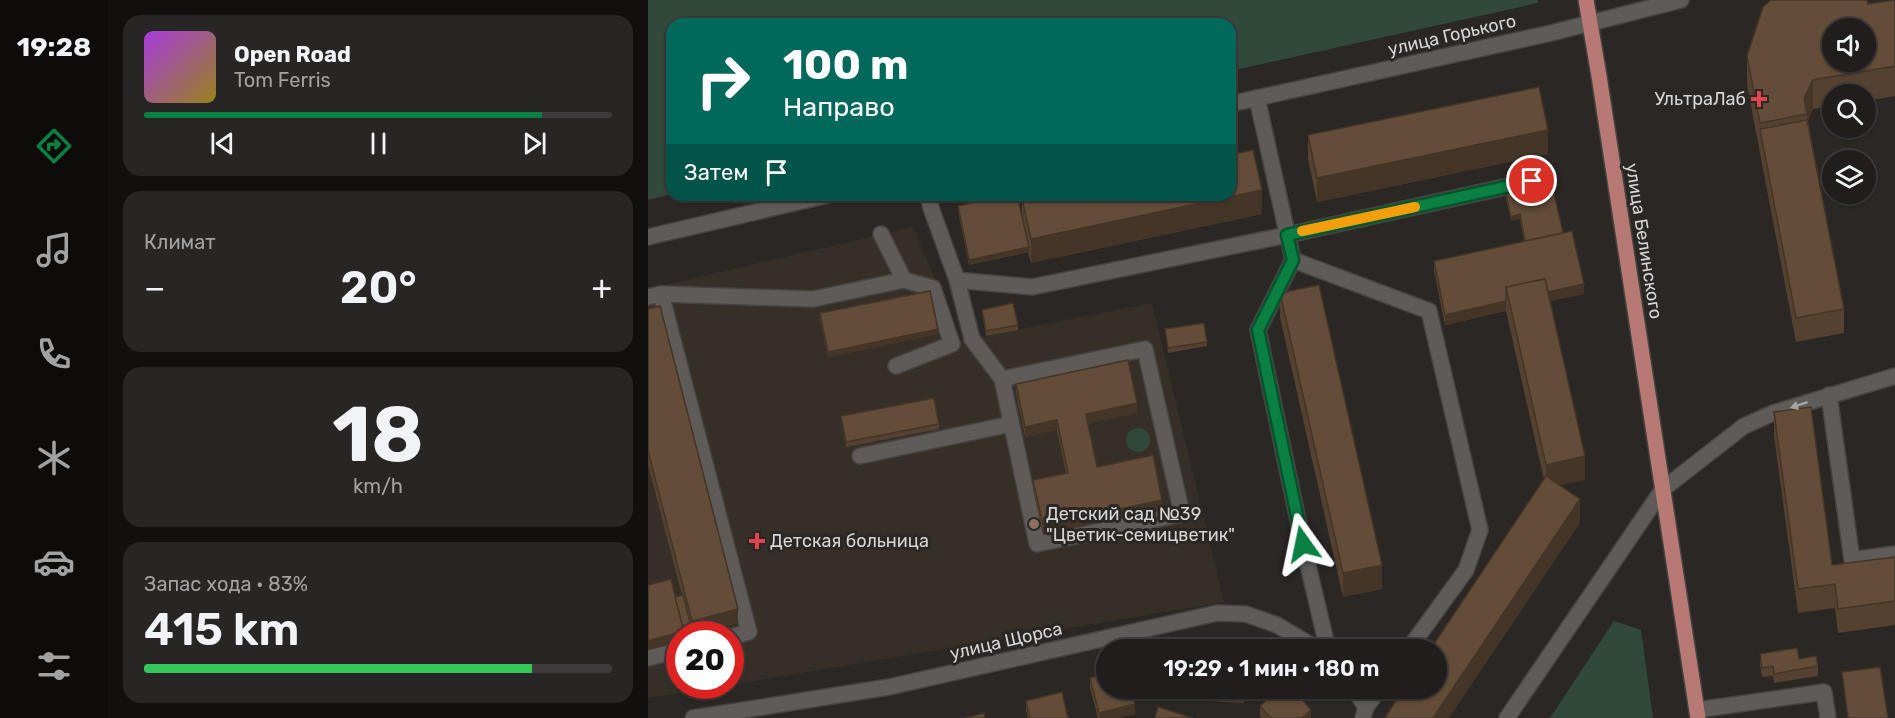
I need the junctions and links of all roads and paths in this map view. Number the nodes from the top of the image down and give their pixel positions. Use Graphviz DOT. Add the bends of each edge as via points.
graph roads {
  1 [pos="1586,0"];
  2 [pos="1681,0"];
  3 [pos="1590,23"];
  4 [pos="1257,98"];
  5 [pos="1236,103"];
  6 [pos="1532,181"];
  7 [pos="802,201"];
  8 [pos="930,201"];
  9 [pos="881,234"];
  10 [pos="1287,235"];
  11 [pos="648,237"];
  12 [pos="1293,260"];
  13 [pos="904,280"];
  14 [pos="957,280"];
  15 [pos="654,295"];
  16 [pos="896,366"];
  17 [pos="1895,376"];
  18 [pos="1002,378"];
  19 [pos="1828,395"];
  20 [pos="1011,424"];
  21 [pos="860,456"];
  22 [pos="1663,489"];
  23 [pos="1895,554"];
  24 [pos="744,634"];
  25 [pos="1102,639"];
  26 [pos="1301,639"];
  27 [pos="1325,639"];
  28 [pos="1416,639"];
  29 [pos="1096,640"];
  30 [pos="666,654"];
  31 [pos="648,658"];
  32 [pos="1358,699"];
  33 [pos="1373,699"];
  34 [pos="1365,713"];
  35 [pos="1697,714"];
  36 [pos="693,718"];
  37 [pos="1507,718"];
  38 [pos="1828,718"];
  1 -- 3 [label="main road, улица Белинского"];
  2 -- 3 [label="street, улица Горького"];
  3 -- 4 [label="street, улица Горького"];
  3 -- 22 [label="main road, улица Белинского"];
  4 -- 5 [label="street, улица Горького"];
  4 -- 10 [label="street"];
  6 -- 10 [label="street"];
  7 -- 11 [label="street"];
  8 -- 14 [label="street"];
  9 -- 13 [label="street"];
  10 -- 12 [label="street"];
  10 -- 14 [label="street" via="1032,287"];
  12 -- 27 [label="street" via="1258,330"];
  12 -- 28 [label="street" via="1429,311 1480,530 1466,570"];
  13 -- 15 [label="street" via="813,299"];
  13 -- 16 [label="street" via="933,288 952,344"];
  14 -- 18 [label="street" via="972,339"];
  15 -- 24 [label="street" via="750,632"];
  17 -- 19 [label="street"];
  18 -- 20 [label="street"];
  18 -- 20 [label="street" via="1145,349 1182,514 1037,544"];
  19 -- 22 [label="street, one-way" via="1744,426"];
  19 -- 23 [label="street" via="1852,560"];
  20 -- 21 [label="street"];
  22 -- 35 [label="main road, улица Белинского"];
  22 -- 37 [label="street"];
  25 -- 26 [label="street, улица Щорса" via="1217,613 1246,614"];
  29 -- 36 [label="street, улица Щорса" via="889,687"];
  30 -- 31 [label="street"];
  32 -- 34 [label="street"];
  33 -- 34 [label="street"];
  35 -- 38 [label="street" via="1824,692"];
}
